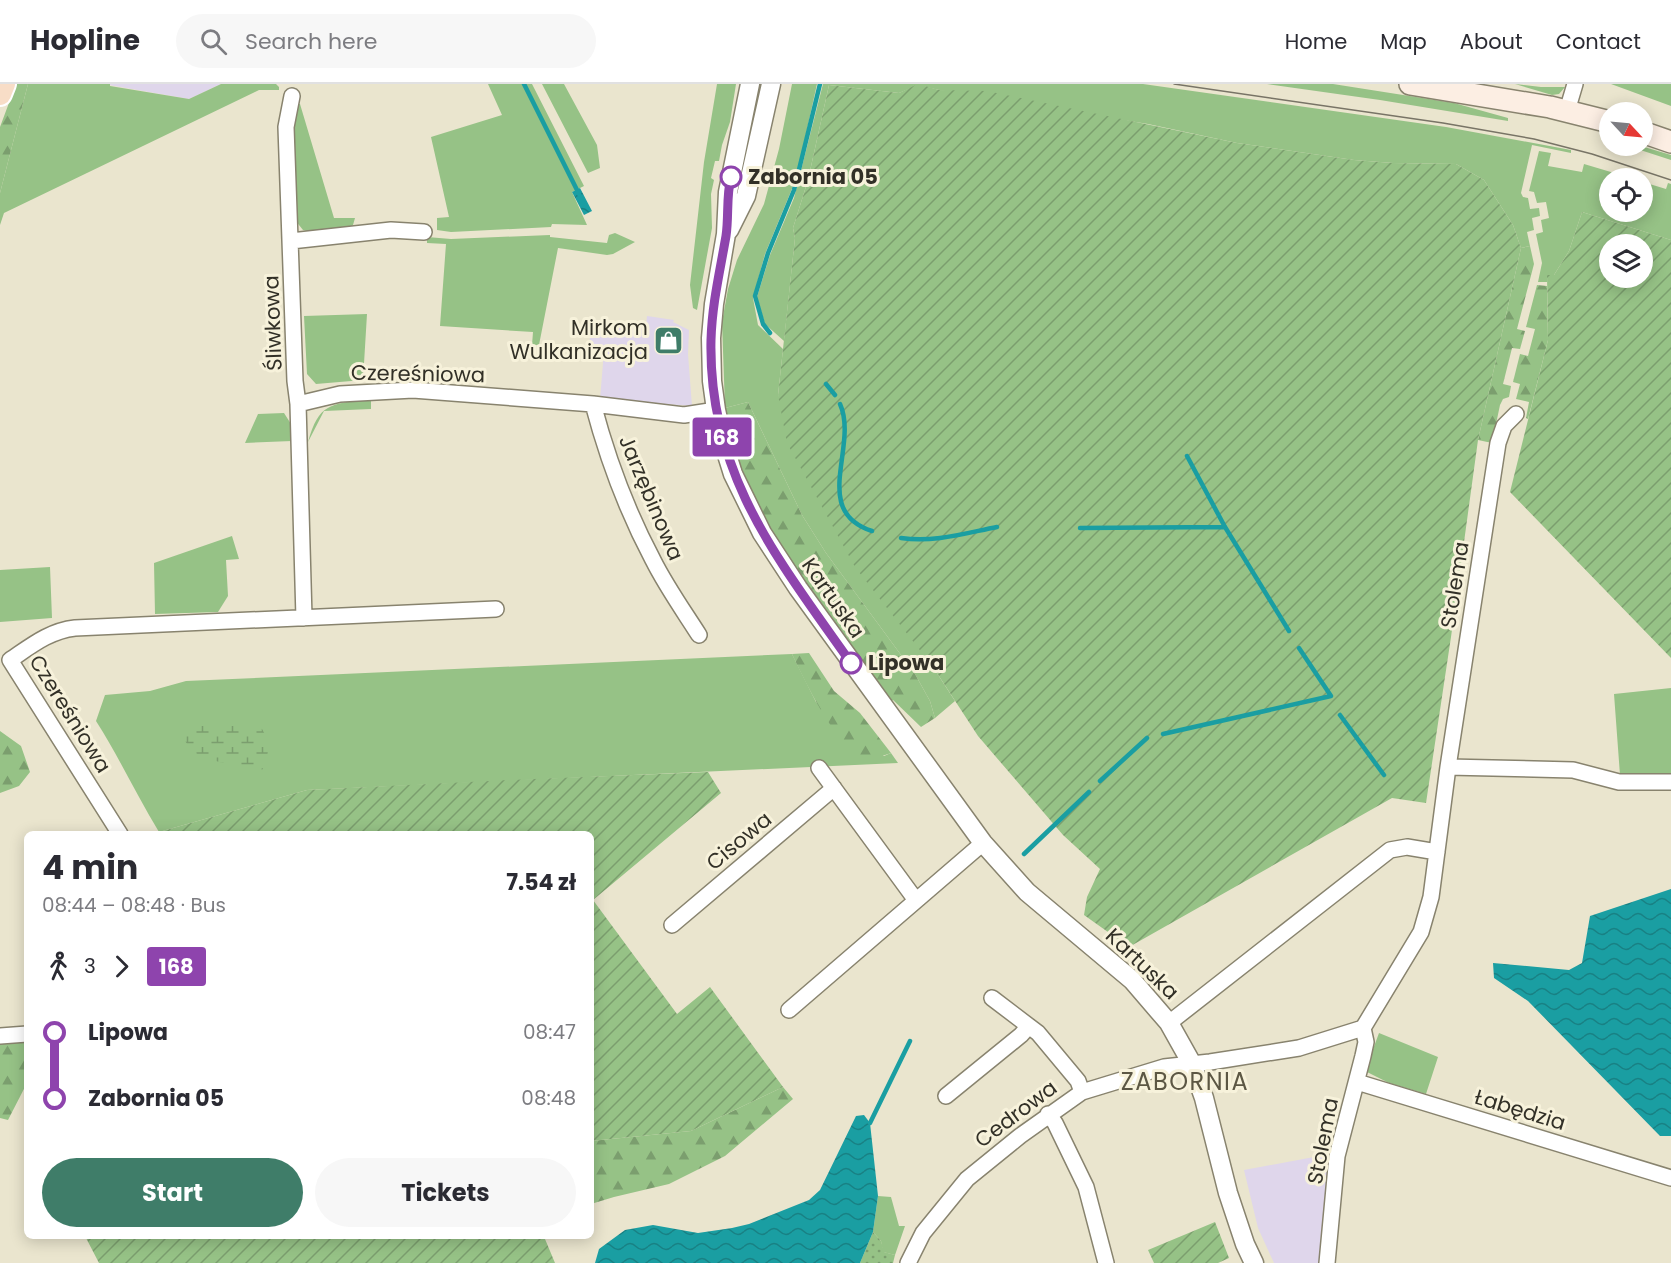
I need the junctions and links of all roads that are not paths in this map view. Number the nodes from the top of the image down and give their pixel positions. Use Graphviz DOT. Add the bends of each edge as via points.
graph roads {
  1 [pos="4,84"];
  2 [pos="750,84"];
  3 [pos="771,84"];
  4 [pos="1410,84"];
  5 [pos="1575,84"];
  6 [pos="0,94"];
  7 [pos="292,96"];
  8 [pos="1567,111"];
  9 [pos="1599,119"];
  10 [pos="1653,136"];
  11 [pos="1671,142"];
  12 [pos="424,232"];
  13 [pos="726,234"];
  14 [pos="291,241"];
  15 [pos="298,404"];
  16 [pos="592,404"];
  17 [pos="716,410"];
  18 [pos="1516,414"];
  19 [pos="496,609"];
  20 [pos="304,618"];
  21 [pos="699,635"];
  22 [pos="1448,767"];
  23 [pos="819,768"];
  24 [pos="1671,782"];
  25 [pos="834,788"];
  26 [pos="118,831"];
  27 [pos="983,843"];
  28 [pos="1437,852"];
  29 [pos="915,899"];
  30 [pos="672,925"];
  31 [pos="992,998"];
  32 [pos="789,1011"];
  33 [pos="1169,1023"];
  34 [pos="1029,1026"];
  35 [pos="1363,1028"];
  36 [pos="24,1034"];
  37 [pos="0,1036"];
  38 [pos="1192,1064"];
  39 [pos="1357,1082"];
  40 [pos="1082,1092"];
  41 [pos="946,1096"];
  42 [pos="1048,1114"];
  43 [pos="1671,1178"];
  44 [pos="908,1263"];
  45 [pos="1106,1263"];
  46 [pos="1254,1263"];
  47 [pos="1327,1263"];
  1 -- 6 [label="main road"];
  2 -- 13 [label="street, Kartuska" via="728,192"];
  3 -- 13 [label="street, Kartuska" via="746,196"];
  4 -- 8 [label="main road"];
  5 -- 8 [label="street"];
  7 -- 14 [label="street, Śliwkowa" via="286,127"];
  8 -- 9 [label="main road"];
  10 -- 11 [label="main road"];
  12 -- 14 [label="street" via="391,230"];
  13 -- 17 [label="street, Kartuska" via="711,330"];
  14 -- 15 [label="street, Śliwkowa"];
  15 -- 16 [label="street, Czereśniowa" via="340,394 413,390"];
  15 -- 20 [label="street"];
  16 -- 17 [label="street, Czereśniowa" via="684,415"];
  16 -- 21 [label="street, Jarzębinowa" via="639,532"];
  17 -- 27 [label="street, Kartuska" via="733,474 762,533"];
  18 -- 22 [label="street, Stolema" via="1504,426 1498,443"];
  19 -- 20 [label="street, Czereśniowa"];
  20 -- 26 [label="street, Czereśniowa" via="63,629 10,660"];
  22 -- 24 [label="street" via="1573,770 1619,782"];
  22 -- 28 [label="street, Stolema"];
  23 -- 25 [label="street"];
  25 -- 29 [label="street"];
  25 -- 30 [label="street, Cisowa"];
  27 -- 29 [label="street"];
  27 -- 33 [label="street, Kartuska" via="1027,892 1132,980"];
  28 -- 33 [label="street, Kartuska" via="1407,847 1390,850"];
  28 -- 35 [label="street, Stolema" via="1421,932"];
  29 -- 32 [label="street"];
  31 -- 34 [label="street"];
  33 -- 38 [label="street, Kartuska"];
  34 -- 40 [label="street" via="1078,1081"];
  34 -- 41 [label="street"];
  35 -- 38 [label="street" via="1299,1048"];
  35 -- 39 [label="street, Stolema" via="1366,1042"];
  36 -- 37 [label="street"];
  38 -- 40 [label="street, Cedrowa" via="1164,1067"];
  38 -- 46 [label="street, Kartuska" via="1228,1193"];
  39 -- 43 [label="street, Łabędzia"];
  39 -- 47 [label="street, Stolema" via="1337,1156"];
  40 -- 42 [label="street, Cedrowa"];
  42 -- 44 [label="street, Cedrowa" via="968,1179 923,1233"];
  42 -- 45 [label="street" via="1086,1187"];
}
